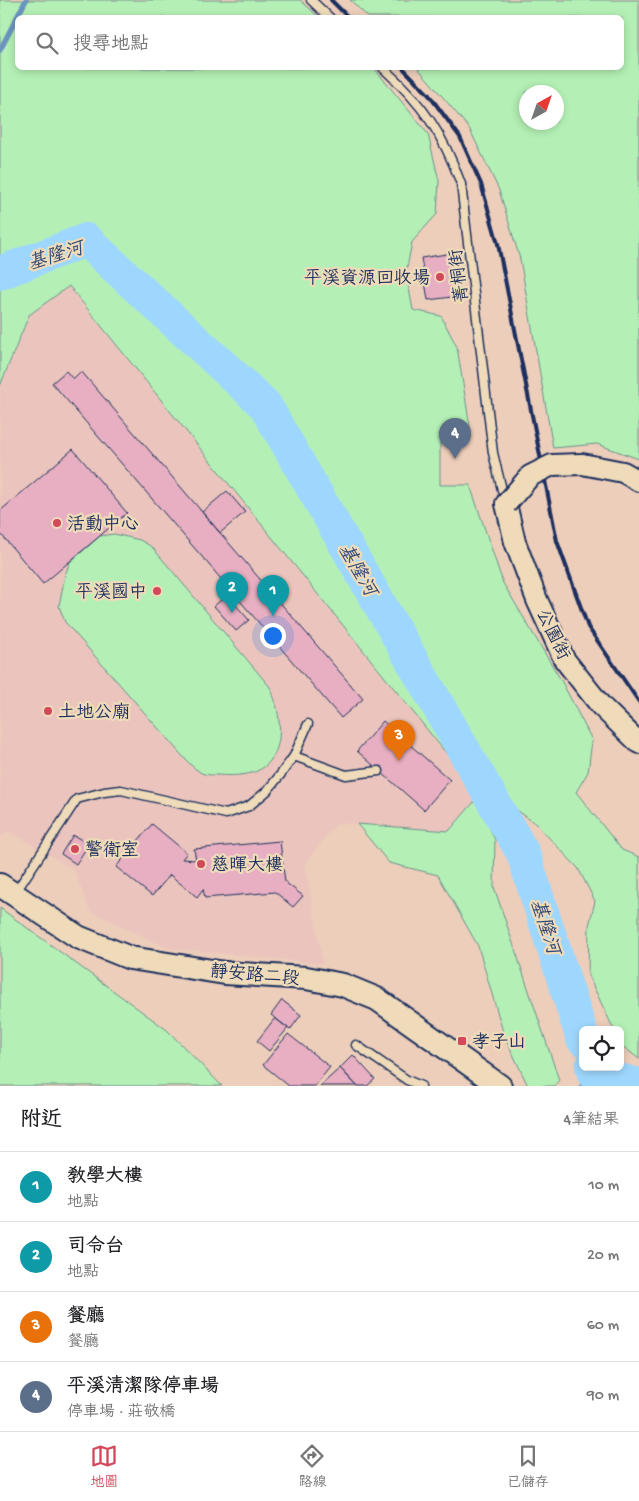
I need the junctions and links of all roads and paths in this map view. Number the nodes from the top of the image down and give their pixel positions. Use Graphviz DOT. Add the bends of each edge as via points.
graph roads {
  1 [pos="311,0"];
  2 [pos="327,15"];
  3 [pos="385,70"];
  4 [pos="639,481"];
  5 [pos="506,504"];
  6 [pos="308,724"];
  7 [pos="639,743"];
  8 [pos="294,756"];
  9 [pos="379,771"];
  10 [pos="7,890"];
  11 [pos="356,1045"];
  12 [pos="421,1086"];
  13 [pos="500,1086"];
  1 -- 2 [label="lane"];
  3 -- 5 [label="lane, 菁桐街" via="407,90 436,128 461,184 493,454"];
  4 -- 5 [label="street, bridge" via="623,472 582,464 552,465 530,476"];
  5 -- 7 [label="street, 公園街" via="518,550 564,659 601,706"];
  6 -- 8 [label="lane"];
  8 -- 9 [label="lane" via="346,774"];
  8 -- 10 [label="lane" via="267,791 248,806 226,814 120,790 77,799"];
  10 -- 13 [label="main road, 靜安路二段" via="78,937 130,958 225,974 306,978 343,985 378,999"];
  11 -- 12 [label="lane"];
}
